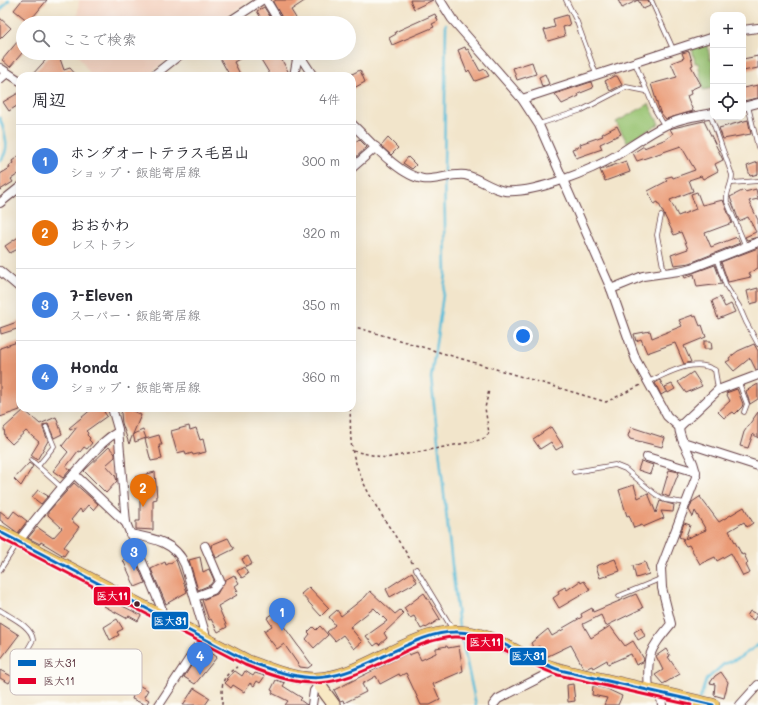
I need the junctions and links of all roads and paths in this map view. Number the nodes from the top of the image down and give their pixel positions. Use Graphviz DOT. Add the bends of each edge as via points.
graph roads {
  1 [pos="262,0"];
  2 [pos="266,0"];
  3 [pos="440,0"];
  4 [pos="566,0"];
  5 [pos="651,0"];
  6 [pos="238,16"];
  7 [pos="276,16"];
  8 [pos="758,28"];
  9 [pos="746,30"];
  10 [pos="710,38"];
  11 [pos="673,49"];
  12 [pos="173,60"];
  13 [pos="297,60"];
  14 [pos="303,60"];
  15 [pos="635,62"];
  16 [pos="4,70"];
  17 [pos="158,72"];
  18 [pos="295,72"];
  19 [pos="310,72"];
  20 [pos="596,74"];
  21 [pos="16,78"];
  22 [pos="0,79"];
  23 [pos="646,91"];
  24 [pos="522,100"];
  25 [pos="758,103"];
  26 [pos="746,107"];
  27 [pos="710,113"];
  28 [pos="713,120"];
  29 [pos="539,125"];
  30 [pos="664,125"];
  31 [pos="356,128"];
  32 [pos="376,147"];
  33 [pos="758,147"];
  34 [pos="356,164"];
  35 [pos="563,178"];
  36 [pos="758,181"];
  37 [pos="732,182"];
  38 [pos="16,190"];
  39 [pos="0,203"];
  40 [pos="661,216"];
  41 [pos="758,242"];
  42 [pos="746,247"];
  43 [pos="716,258"];
  44 [pos="0,272"];
  45 [pos="664,272"];
  46 [pos="16,285"];
  47 [pos="611,289"];
  48 [pos="356,327"];
  49 [pos="758,344"];
  50 [pos="758,375"];
  51 [pos="648,382"];
  52 [pos="739,383"];
  53 [pos="489,390"];
  54 [pos="718,390"];
  55 [pos="113,412"];
  56 [pos="350,412"];
  57 [pos="744,412"];
  58 [pos="46,427"];
  59 [pos="679,427"];
  60 [pos="118,432"];
  61 [pos="683,442"];
  62 [pos="352,451"];
  63 [pos="647,457"];
  64 [pos="31,460"];
  65 [pos="38,466"];
  66 [pos="758,466"];
  67 [pos="574,472"];
  68 [pos="696,472"];
  69 [pos="74,474"];
  70 [pos="62,488"];
  71 [pos="686,504"];
  72 [pos="126,523"];
  73 [pos="0,532"];
  74 [pos="130,534"];
  75 [pos="18,542"];
  76 [pos="205,546"];
  77 [pos="416,569"];
  78 [pos="0,570"];
  79 [pos="660,579"];
  80 [pos="619,596"];
  81 [pos="195,597"];
  82 [pos="0,610"];
  83 [pos="162,617"];
  84 [pos="454,632"];
  85 [pos="205,639"];
  86 [pos="28,649"];
  87 [pos="247,661"];
  88 [pos="557,669"];
  89 [pos="317,682"];
  90 [pos="758,684"];
  91 [pos="657,696"];
  92 [pos="160,705"];
  93 [pos="222,705"];
  94 [pos="312,705"];
  95 [pos="334,705"];
  96 [pos="493,705"];
  97 [pos="713,705"];
  98 [pos="740,705"];
  1 -- 6 [label="street"];
  2 -- 7 [label="street"];
  3 -- 24 [label="street" via="452,19"];
  4 -- 20 [label="lane"];
  5 -- 11 [label="lane"];
  8 -- 9 [label="street"];
  10 -- 11 [label="street"];
  11 -- 15 [label="street"];
  12 -- 17 [label="street"];
  13 -- 18 [label="street"];
  14 -- 19 [label="street"];
  15 -- 20 [label="street"];
  15 -- 23 [label="lane"];
  16 -- 21 [label="street"];
  16 -- 22 [label="street"];
  20 -- 24 [label="street"];
  23 -- 29 [label="lane" via="626,87 582,110"];
  23 -- 30 [label="lane"];
  24 -- 29 [label="street"];
  25 -- 26 [label="street"];
  26 -- 33 [label="lane"];
  27 -- 30 [label="street"];
  28 -- 37 [label="lane" via="732,175"];
  29 -- 35 [label="street"];
  30 -- 35 [label="street" via="607,160"];
  31 -- 32 [label="street"];
  32 -- 34 [label="street"];
  32 -- 35 [label="street" via="402,170 424,179 465,175 504,191 514,191 526,190"];
  35 -- 47 [label="street"];
  36 -- 37 [label="lane"];
  37 -- 42 [label="lane" via="726,196 733,220"];
  38 -- 39 [label="street"];
  40 -- 45 [label="lane" via="657,235"];
  41 -- 42 [label="street"];
  42 -- 43 [label="street"];
  43 -- 45 [label="street" via="679,271"];
  43 -- 49 [label="lane" via="726,286 740,306"];
  44 -- 46 [label="street"];
  45 -- 47 [label="street" via="635,278"];
  47 -- 51 [label="street" via="636,360"];
  48 -- 51 [label="path" via="606,402"];
  50 -- 52 [label="street"];
  51 -- 54 [label="lane" via="684,366 707,365 715,370"];
  51 -- 59 [label="street" via="667,416"];
  52 -- 54 [label="street"];
  52 -- 57 [label="lane" via="747,404"];
  53 -- 62 [label="path" via="485,408 489,433 485,438 386,458"];
  54 -- 59 [label="street"];
  55 -- 60 [label="street"];
  56 -- 62 [label="path"];
  58 -- 65 [label="lane" via="54,446"];
  59 -- 61 [label="street"];
  60 -- 69 [label="street" via="108,437"];
  60 -- 72 [label="street"];
  61 -- 66 [label="street"];
  61 -- 68 [label="street"];
  62 -- 77 [label="path" via="370,495"];
  63 -- 68 [label="street"];
  64 -- 65 [label="lane"];
  65 -- 70 [label="lane"];
  67 -- 71 [label="lane" via="615,465 625,468 665,500"];
  68 -- 71 [label="street"];
  69 -- 70 [label="street"];
  69 -- 72 [label="street"];
  70 -- 75 [label="street"];
  71 -- 79 [label="street" via="661,568"];
  72 -- 74 [label="street"];
  73 -- 75 [label="main road"];
  74 -- 81 [label="street" via="153,538 172,547 185,565"];
  74 -- 83 [label="street" via="161,606"];
  75 -- 78 [label="lane"];
  75 -- 83 [label="main road"];
  76 -- 81 [label="street" via="220,581 213,590"];
  77 -- 84 [label="lane"];
  79 -- 80 [label="lane"];
  79 -- 91 [label="street" via="671,624 651,650 647,671"];
  81 -- 85 [label="street"];
  82 -- 86 [label="lane" via="33,635"];
  83 -- 85 [label="main road"];
  84 -- 88 [label="main road" via="491,638 539,663"];
  84 -- 89 [label="main road" via="409,643"];
  85 -- 87 [label="main road"];
  85 -- 92 [label="street"];
  87 -- 89 [label="main road"];
  87 -- 93 [label="path" via="231,671 223,681"];
  88 -- 91 [label="main road"];
  88 -- 96 [label="street"];
  89 -- 94 [label="street"];
  89 -- 95 [label="main road"];
  90 -- 98 [label="street"];
  91 -- 97 [label="main road"];
}
